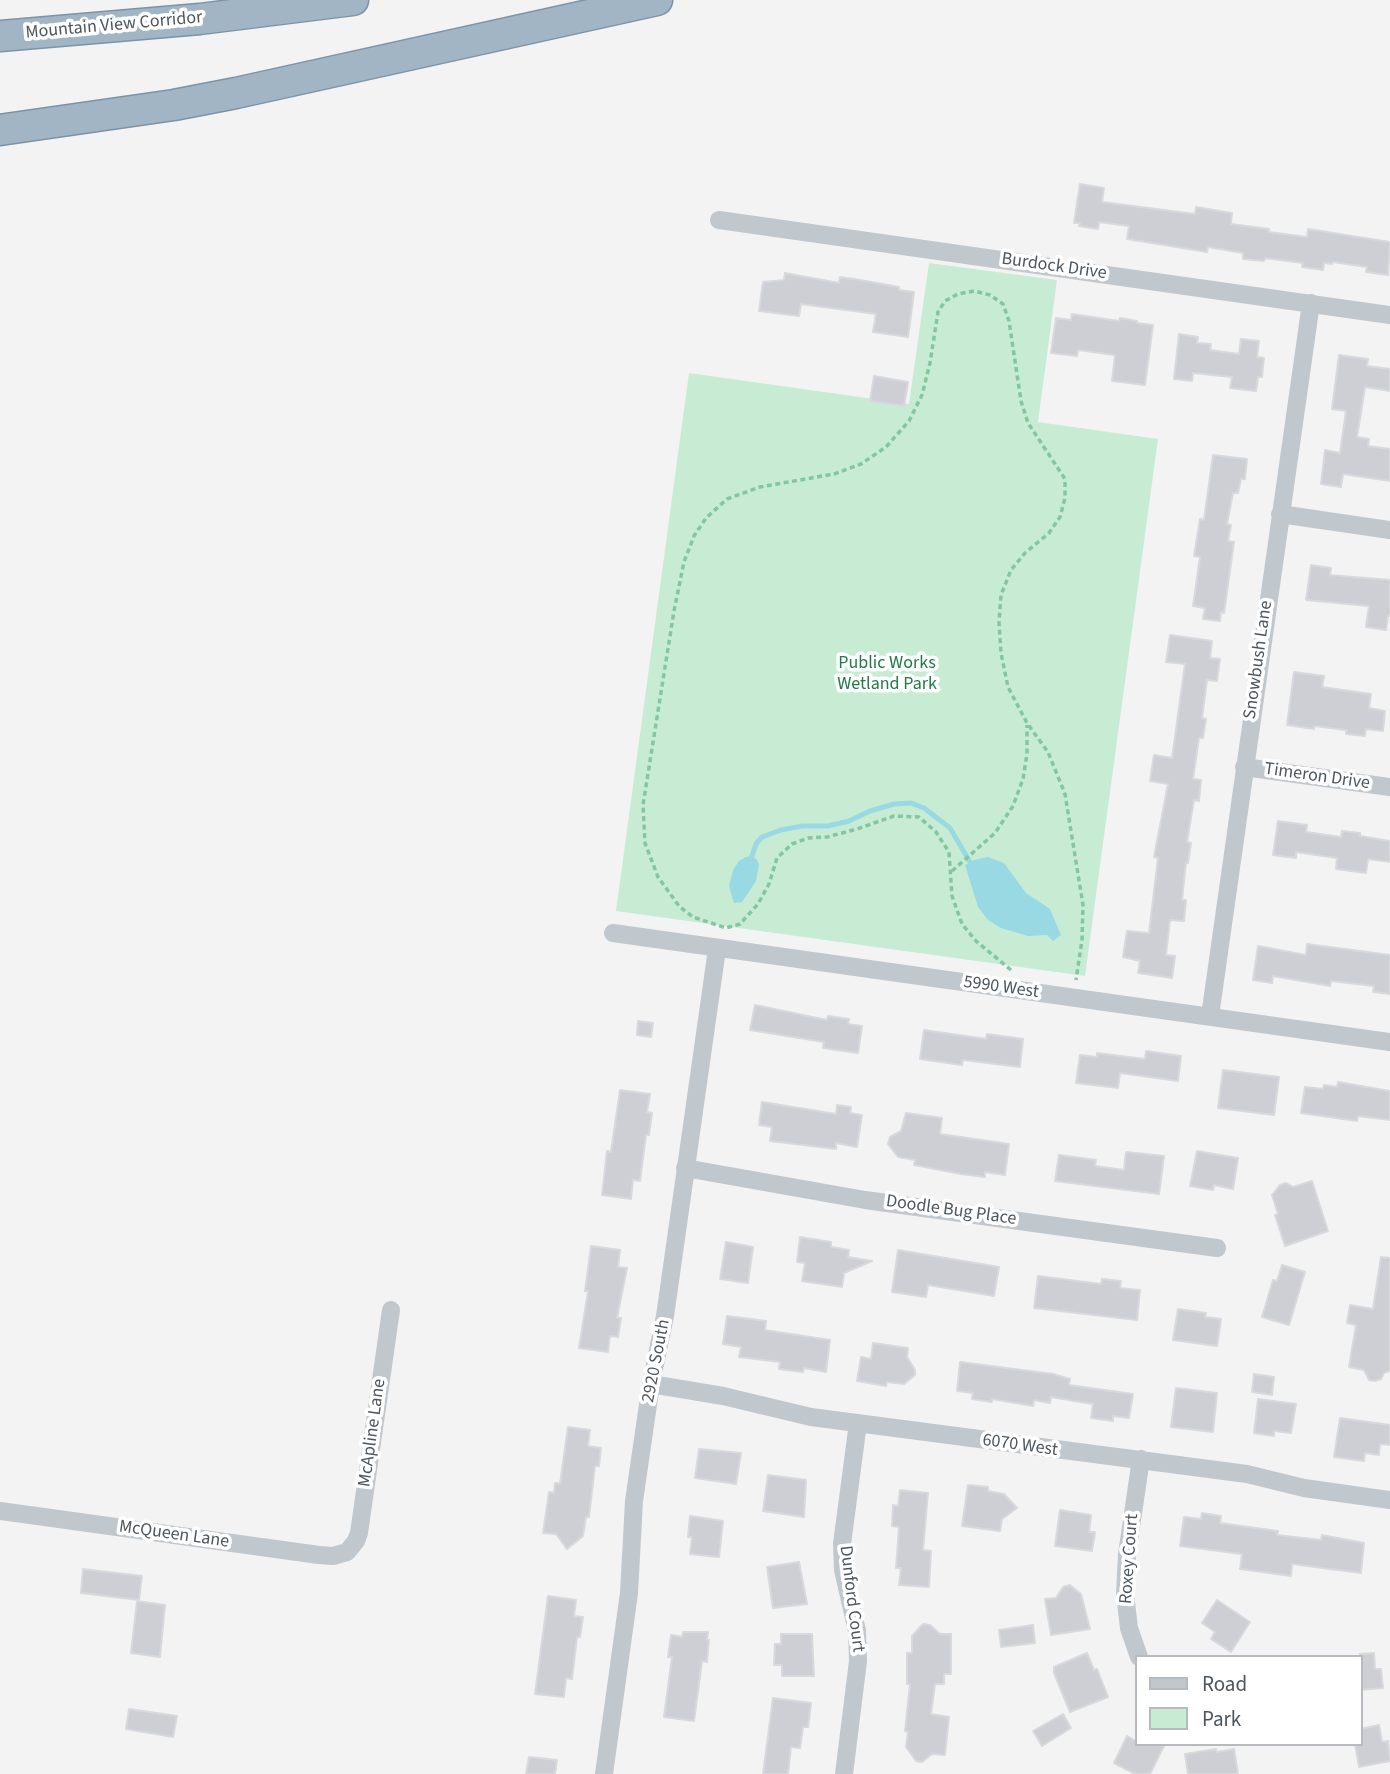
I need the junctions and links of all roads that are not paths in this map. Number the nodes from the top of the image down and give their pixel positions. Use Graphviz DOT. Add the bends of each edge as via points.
graph roads {
  1 [pos="353,0"];
  2 [pos="657,0"];
  3 [pos="0,36"];
  4 [pos="0,130"];
  5 [pos="719,220"];
  6 [pos="1311,303"];
  7 [pos="1390,315"];
  8 [pos="1280,514"];
  9 [pos="1390,530"];
  10 [pos="1244,767"];
  11 [pos="1390,787"];
  12 [pos="613,933"];
  13 [pos="717,949"];
  14 [pos="1210,1016"];
  15 [pos="1390,1042"];
  16 [pos="685,1168"];
  17 [pos="1217,1248"];
  18 [pos="391,1310"];
  19 [pos="651,1384"];
  20 [pos="858,1423"];
  21 [pos="1141,1459"];
  22 [pos="1390,1500"];
  23 [pos="0,1511"];
  24 [pos="347,1552"];
  25 [pos="1138,1655"];
  26 [pos="604,1774"];
  27 [pos="844,1774"];
  1 -- 3 [label="highway, Mountain View Corridor"];
  2 -- 4 [label="highway" via="236,93"];
  5 -- 6 [label="street, Burdock Drive"];
  6 -- 7 [label="street, Burdock Drive"];
  6 -- 8 [label="street, Snowbush Lane"];
  8 -- 9 [label="street"];
  8 -- 10 [label="street, Snowbush Lane"];
  10 -- 11 [label="street, Timeron Drive"];
  10 -- 14 [label="street, Snowbush Lane"];
  12 -- 13 [label="street, 5990 West"];
  13 -- 14 [label="street, 5990 West"];
  13 -- 16 [label="street, 2920 South"];
  14 -- 15 [label="street, 5990 West"];
  16 -- 17 [label="street, Doodle Bug Place" via="853,1198"];
  16 -- 19 [label="street, 2920 South"];
  18 -- 24 [label="street, McApline Lane" via="359,1533"];
  19 -- 20 [label="street, 6070 West"];
  19 -- 26 [label="street, 2920 South"];
  20 -- 21 [label="street, 6070 West"];
  20 -- 27 [label="street, Dunford Court" via="842,1544 859,1661"];
  21 -- 22 [label="street, 6070 West"];
  21 -- 25 [label="street, Roxey Court" via="1125,1594"];
  23 -- 24 [label="street, McQueen Lane" via="319,1555"];
}
